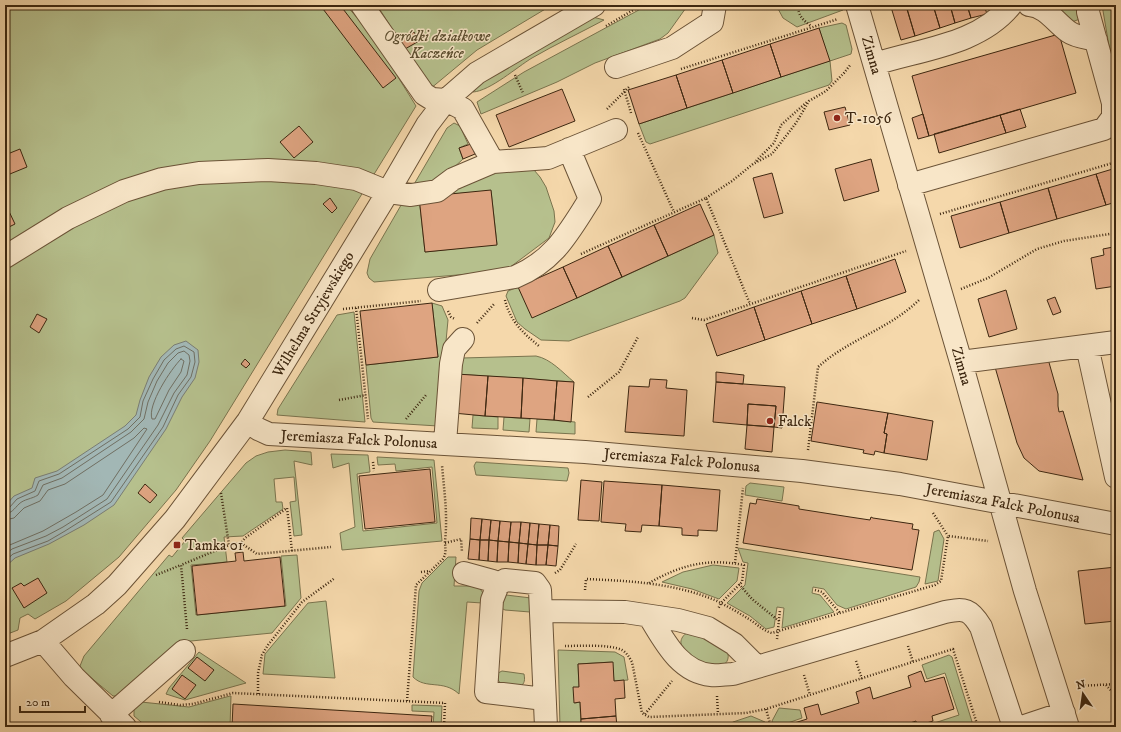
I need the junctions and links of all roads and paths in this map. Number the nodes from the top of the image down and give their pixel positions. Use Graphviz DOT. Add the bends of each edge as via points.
graph roads {
  1 [pos="362,5"];
  2 [pos="594,5"];
  3 [pos="642,5"];
  4 [pos="715,5"];
  5 [pos="798,5"];
  6 [pos="1011,5"];
  7 [pos="1029,5"];
  8 [pos="1088,5"];
  9 [pos="850,11"];
  10 [pos="603,27"];
  11 [pos="812,27"];
  12 [pos="1096,40"];
  13 [pos="852,63"];
  14 [pos="875,64"];
  15 [pos="616,67"];
  16 [pos="521,70"];
  17 [pos="680,70"];
  18 [pos="515,74"];
  19 [pos="509,78"];
  20 [pos="630,86"];
  21 [pos="624,90"];
  22 [pos="523,93"];
  23 [pos="446,100"];
  24 [pos="809,101"];
  25 [pos="606,110"];
  26 [pos="1114,118"];
  27 [pos="628,125"];
  28 [pos="568,149"];
  29 [pos="493,162"];
  30 [pos="1116,162"];
  31 [pos="753,164"];
  32 [pos="909,185"];
  33 [pos="388,192"];
  34 [pos="706,198"];
  35 [pos="674,212"];
  36 [pos="937,214"];
  37 [pos="1116,233"];
  38 [pos="908,251"];
  39 [pos="5,257"];
  40 [pos="575,257"];
  41 [pos="959,290"];
  42 [pos="431,295"];
  43 [pos="924,295"];
  44 [pos="499,298"];
  45 [pos="504,298"];
  46 [pos="750,304"];
  47 [pos="356,308"];
  48 [pos="342,309"];
  49 [pos="692,318"];
  50 [pos="638,337"];
  51 [pos="463,339"];
  52 [pos="1116,342"];
  53 [pos="538,346"];
  54 [pos="1087,346"];
  55 [pos="961,362"];
  56 [pos="366,395"];
  57 [pos="588,397"];
  58 [pos="338,400"];
  59 [pos="248,421"];
  60 [pos="369,421"];
  61 [pos="808,451"];
  62 [pos="443,453"];
  63 [pos="745,466"];
  64 [pos="1116,476"];
  65 [pos="221,492"];
  66 [pos="1001,503"];
  67 [pos="931,510"];
  68 [pos="1116,524"];
  69 [pos="948,536"];
  70 [pos="461,539"];
  71 [pos="445,542"];
  72 [pos="241,543"];
  73 [pos="995,543"];
  74 [pos="576,544"];
  75 [pos="228,545"];
  76 [pos="331,547"];
  77 [pos="292,551"];
  78 [pos="735,563"];
  79 [pos="181,565"];
  80 [pos="429,571"];
  81 [pos="422,572"];
  82 [pos="464,573"];
  83 [pos="149,578"];
  84 [pos="335,578"];
  85 [pos="649,583"];
  86 [pos="739,584"];
  87 [pos="498,585"];
  88 [pos="538,587"];
  89 [pos="815,590"];
  90 [pos="721,603"];
  91 [pos="780,610"];
  92 [pos="541,611"];
  93 [pos="585,611"];
  94 [pos="840,614"];
  95 [pos="648,616"];
  96 [pos="778,621"];
  97 [pos="708,628"];
  98 [pos="777,632"];
  99 [pos="43,641"];
  100 [pos="185,642"];
  101 [pos="907,642"];
  102 [pos="561,645"];
  103 [pos="5,656"];
  104 [pos="855,658"];
  105 [pos="913,662"];
  106 [pos="766,664"];
  107 [pos="685,666"];
  108 [pos="803,674"];
  109 [pos="862,679"];
  110 [pos="1116,684"];
  111 [pos="1106,685"];
  112 [pos="1057,692"];
  113 [pos="258,694"];
  114 [pos="717,694"];
  115 [pos="810,695"];
  116 [pos="1116,696"];
  117 [pos="544,699"];
  118 [pos="151,700"];
  119 [pos="407,701"];
  120 [pos="766,709"];
  121 [pos="645,714"];
  122 [pos="718,714"];
  123 [pos="1066,720"];
  124 [pos="118,721"];
  125 [pos="444,727"];
  126 [pos="546,727"];
  127 [pos="771,727"];
  128 [pos="978,727"];
  129 [pos="1014,727"];
  130 [pos="1022,727"];
  1 -- 23 [label="street" via="424,94 432,99"];
  2 -- 23 [label="street, Wilhelma Stryjewskiego" via="477,73"];
  3 -- 10 [label="path"];
  4 -- 15 [label="street" via="712,22 672,48"];
  5 -- 11 [label="path" via="802,19"];
  6 -- 14 [label="street" via="1001,18 955,43"];
  7 -- 12 [label="street" via="1036,6 1070,33"];
  8 -- 12 [label="street"];
  9 -- 11 [label="path"];
  9 -- 14 [label="street, Zimna"];
  11 -- 17 [label="path"];
  12 -- 26 [label="street" via="1113,103"];
  13 -- 24 [label="path" via="826,91"];
  14 -- 32 [label="street, Zimna"];
  16 -- 18 [label="path"];
  18 -- 19 [label="path"];
  18 -- 22 [label="path"];
  20 -- 21 [label="path"];
  21 -- 25 [label="path"];
  21 -- 27 [label="path"];
  23 -- 29 [label="street" via="463,109"];
  23 -- 33 [label="street, Wilhelma Stryjewskiego" via="427,125"];
  24 -- 31 [label="path" via="781,125 774,143"];
  24 -- 31 [label="path" via="772,154"];
  26 -- 32 [label="street" via="1104,129"];
  27 -- 28 [label="street"];
  27 -- 35 [label="path"];
  28 -- 29 [label="street" via="548,158"];
  28 -- 42 [label="street" via="590,199 567,236 548,257 526,272 515,276"];
  29 -- 33 [label="street" via="453,179 437,191 406,195"];
  30 -- 36 [label="path"];
  31 -- 34 [label="path"];
  32 -- 55 [label="street, Zimna"];
  33 -- 39 [label="street" via="356,179 268,170 199,173 162,179 124,191 68,218"];
  33 -- 59 [label="street, Wilhelma Stryjewskiego"];
  34 -- 35 [label="path"];
  34 -- 46 [label="path"];
  35 -- 40 [label="path"];
  37 -- 41 [label="path" via="1064,241 1037,249 988,278"];
  38 -- 46 [label="path"];
  42 -- 47 [label="path"];
  43 -- 61 [label="path" via="895,320 830,356 818,367"];
  44 -- 51 [label="path"];
  45 -- 53 [label="path" via="507,312 513,321"];
  46 -- 49 [label="path" via="704,320"];
  47 -- 48 [label="path"];
  47 -- 56 [label="path"];
  50 -- 57 [label="path" via="619,372"];
  51 -- 62 [label="street" via="454,349 451,364"];
  52 -- 54 [label="street"];
  54 -- 55 [label="street"];
  54 -- 64 [label="street"];
  55 -- 66 [label="street, Zimna"];
  56 -- 58 [label="path"];
  56 -- 60 [label="path"];
  59 -- 62 [label="street, Jeremiasza Falck Polonusa" via="268,434"];
  59 -- 99 [label="street, Wilhelma Stryjewskiego" via="174,519 117,585 96,604"];
  62 -- 63 [label="street, Jeremiasza Falck Polonusa" via="580,451"];
  62 -- 71 [label="path" via="448,524"];
  63 -- 66 [label="street, Jeremiasza Falck Polonusa" via="892,483"];
  63 -- 78 [label="path"];
  65 -- 75 [label="path"];
  66 -- 68 [label="street, Jeremiasza Falck Polonusa"];
  66 -- 112 [label="street, Zimna"];
  67 -- 69 [label="path"];
  69 -- 73 [label="path"];
  69 -- 94 [label="path" via="941,581"];
  70 -- 71 [label="path"];
  71 -- 80 [label="path" via="446,554"];
  72 -- 75 [label="path"];
  72 -- 77 [label="path" via="258,554"];
  72 -- 77 [label="path" via="287,508"];
  74 -- 88 [label="path" via="560,570"];
  75 -- 79 [label="path"];
  76 -- 77 [label="path"];
  78 -- 85 [label="path" via="704,562 667,573"];
  78 -- 86 [label="path" via="744,565 742,582"];
  79 -- 83 [label="path"];
  79 -- 100 [label="path"];
  80 -- 81 [label="path"];
  80 -- 119 [label="path" via="416,585"];
  82 -- 87 [label="street" via="493,581"];
  84 -- 113 [label="path" via="302,602 268,645 262,655 258,673"];
  85 -- 90 [label="path" via="700,594"];
  85 -- 93 [label="path" via="586,579"];
  86 -- 90 [label="path"];
  86 -- 96 [label="path"];
  87 -- 88 [label="street" via="505,580 535,584"];
  87 -- 117 [label="street" via="492,600 486,692"];
  88 -- 92 [label="street"];
  89 -- 94 [label="path" via="822,592"];
  90 -- 97 [label="path"];
  90 -- 98 [label="path" via="766,632"];
  91 -- 96 [label="path"];
  92 -- 93 [label="street"];
  92 -- 117 [label="street"];
  93 -- 95 [label="street" via="625,612"];
  94 -- 98 [label="path"];
  95 -- 97 [label="street"];
  95 -- 107 [label="street" via="678,660"];
  96 -- 98 [label="path"];
  97 -- 106 [label="street"];
  98 -- 106 [label="path"];
  99 -- 103 [label="street, Wilhelma Stryjewskiego"];
  99 -- 124 [label="street" via="74,677"];
  100 -- 124 [label="street"];
  101 -- 105 [label="path"];
  102 -- 121 [label="path" via="622,650 628,655 636,676 640,704"];
  104 -- 109 [label="path"];
  105 -- 109 [label="path"];
  105 -- 128 [label="path" via="953,649"];
  106 -- 107 [label="street" via="733,674 711,675"];
  106 -- 129 [label="street" via="962,609 973,614 981,627"];
  107 -- 121 [label="path"];
  108 -- 115 [label="path"];
  109 -- 115 [label="path"];
  110 -- 111 [label="path"];
  111 -- 112 [label="path" via="1090,684"];
  111 -- 116 [label="path"];
  112 -- 123 [label="street, Zimna"];
  113 -- 118 [label="path" via="233,693 180,705"];
  113 -- 119 [label="path"];
  114 -- 122 [label="path"];
  115 -- 120 [label="path"];
  117 -- 126 [label="street"];
  119 -- 125 [label="path" via="445,703"];
  120 -- 122 [label="path"];
  120 -- 127 [label="path"];
  121 -- 122 [label="path" via="649,717"];
  123 -- 130 [label="street"];
}
